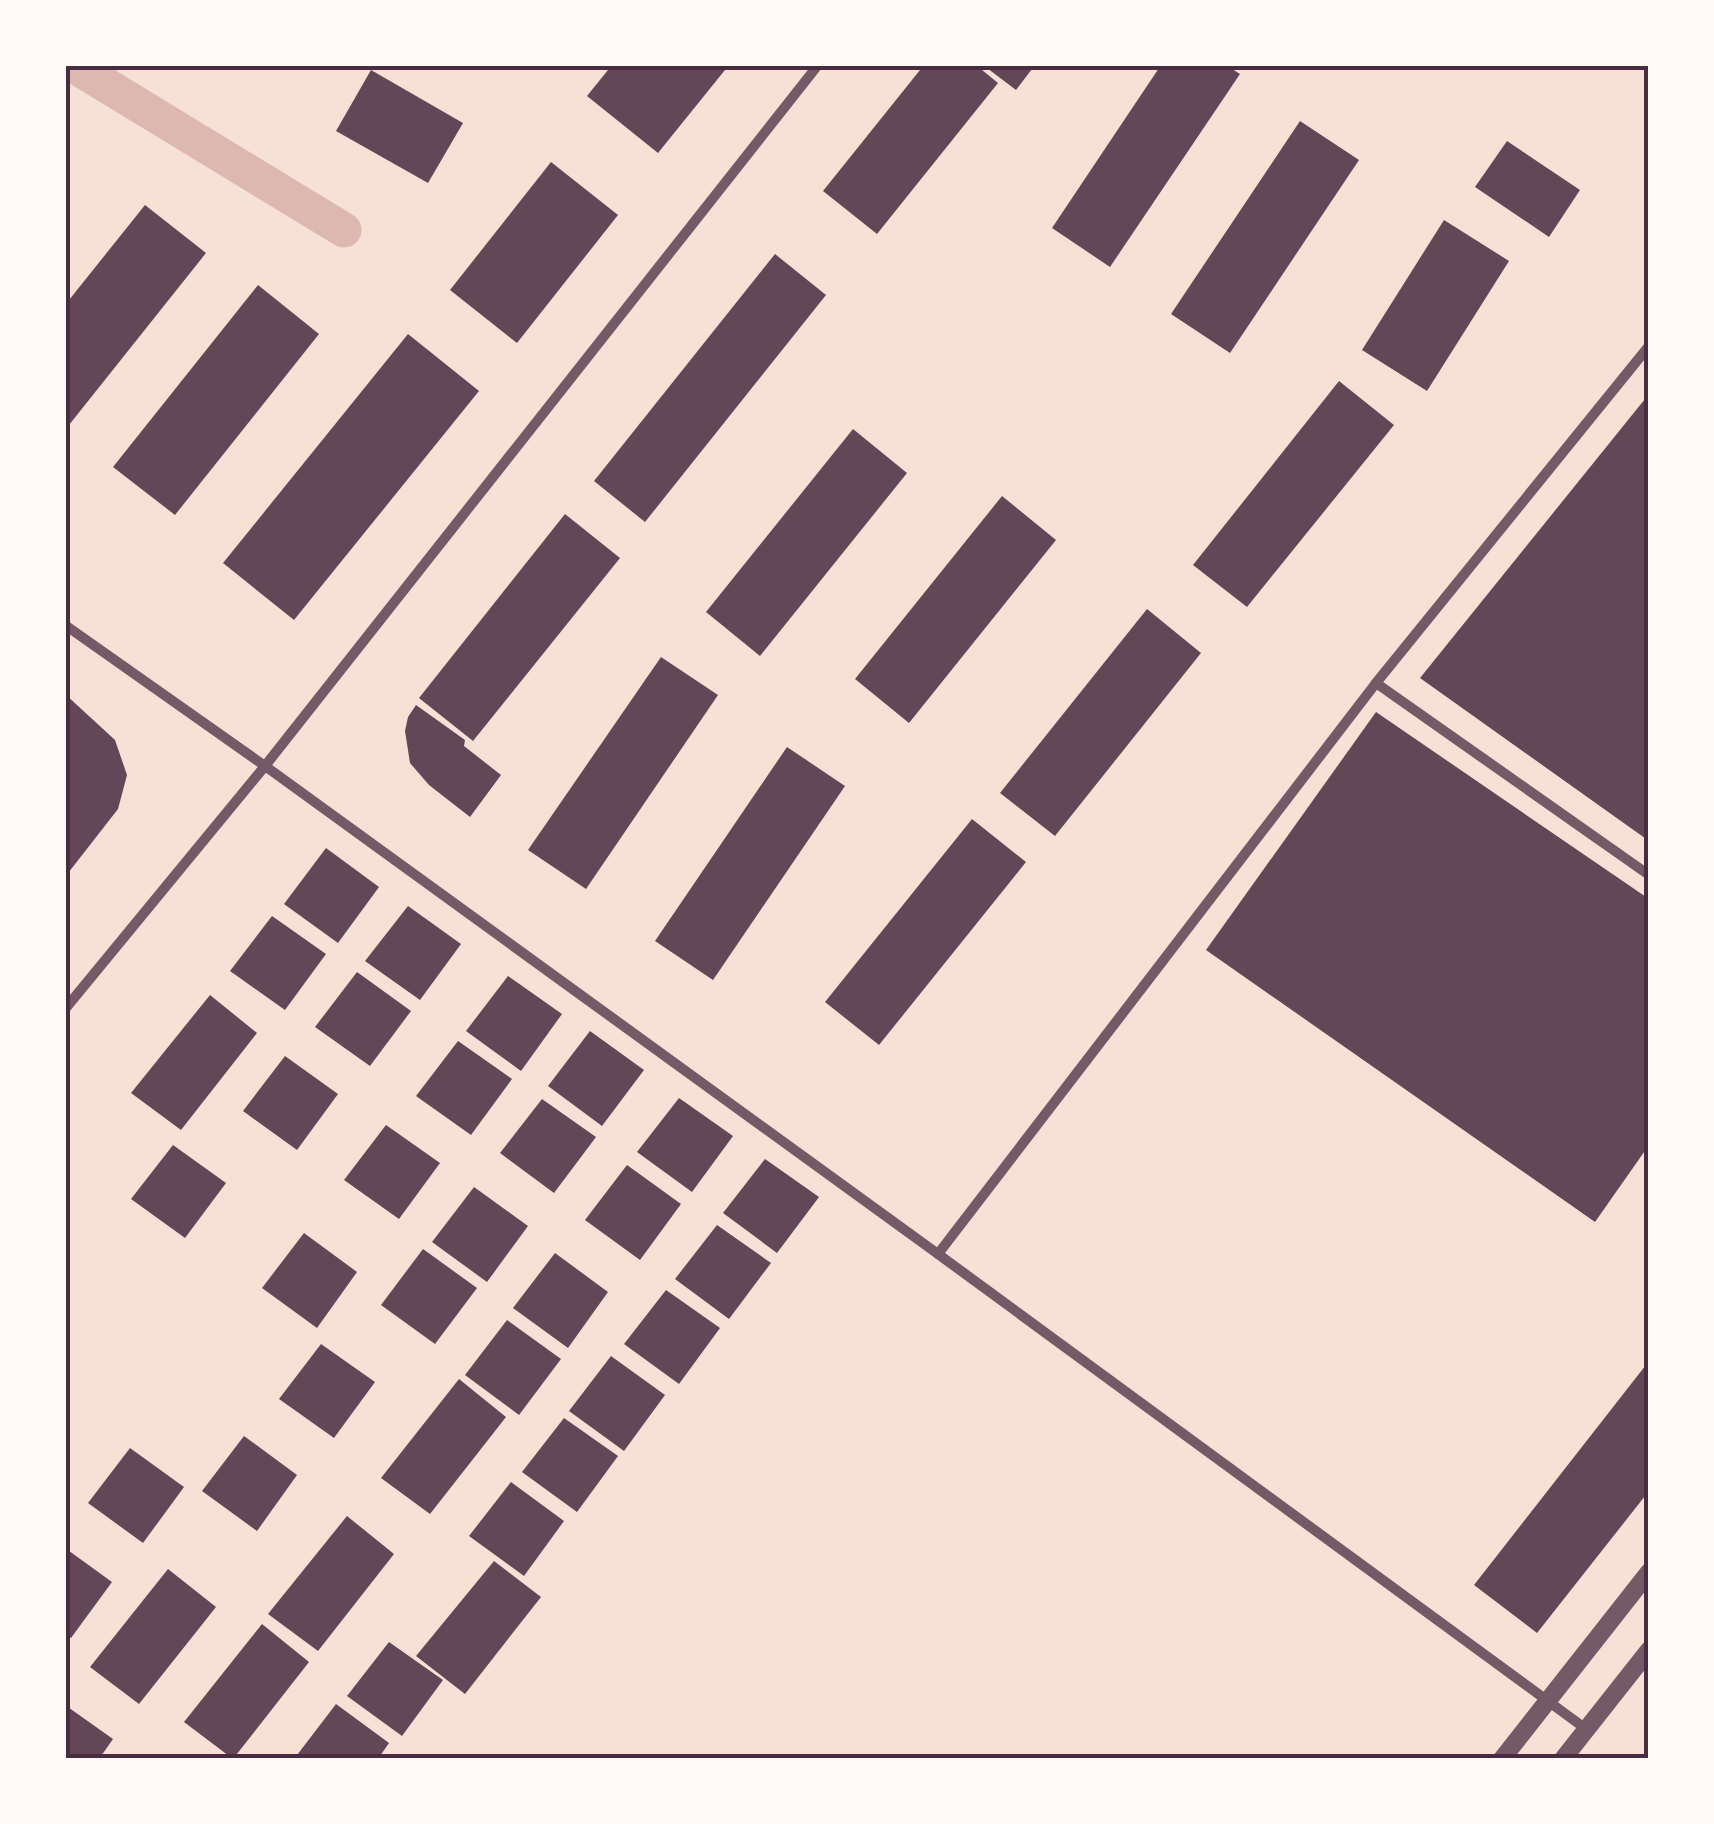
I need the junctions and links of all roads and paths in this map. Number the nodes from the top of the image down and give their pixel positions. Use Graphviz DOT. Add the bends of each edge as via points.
graph roads {
  1 [pos="818,65"];
  2 [pos="1649,346"];
  3 [pos="65,625"];
  4 [pos="1376,684"];
  5 [pos="265,766"];
  6 [pos="1649,874"];
  7 [pos="65,1009"];
  8 [pos="938,1254"];
  9 [pos="1649,1572"];
  10 [pos="1649,1650"];
  11 [pos="1546,1702"];
  12 [pos="1586,1729"];
  13 [pos="1502,1759"];
  14 [pos="1563,1759"];
  1 -- 5 [label="street"];
  2 -- 4 [label="street"];
  3 -- 5 [label="street"];
  4 -- 6 [label="street"];
  4 -- 8 [label="street"];
  5 -- 7 [label="street"];
  5 -- 8 [label="street"];
  8 -- 11 [label="street"];
  9 -- 11 [label="street"];
  10 -- 12 [label="street"];
  11 -- 12 [label="street"];
  11 -- 13 [label="street"];
  12 -- 14 [label="street"];
}
